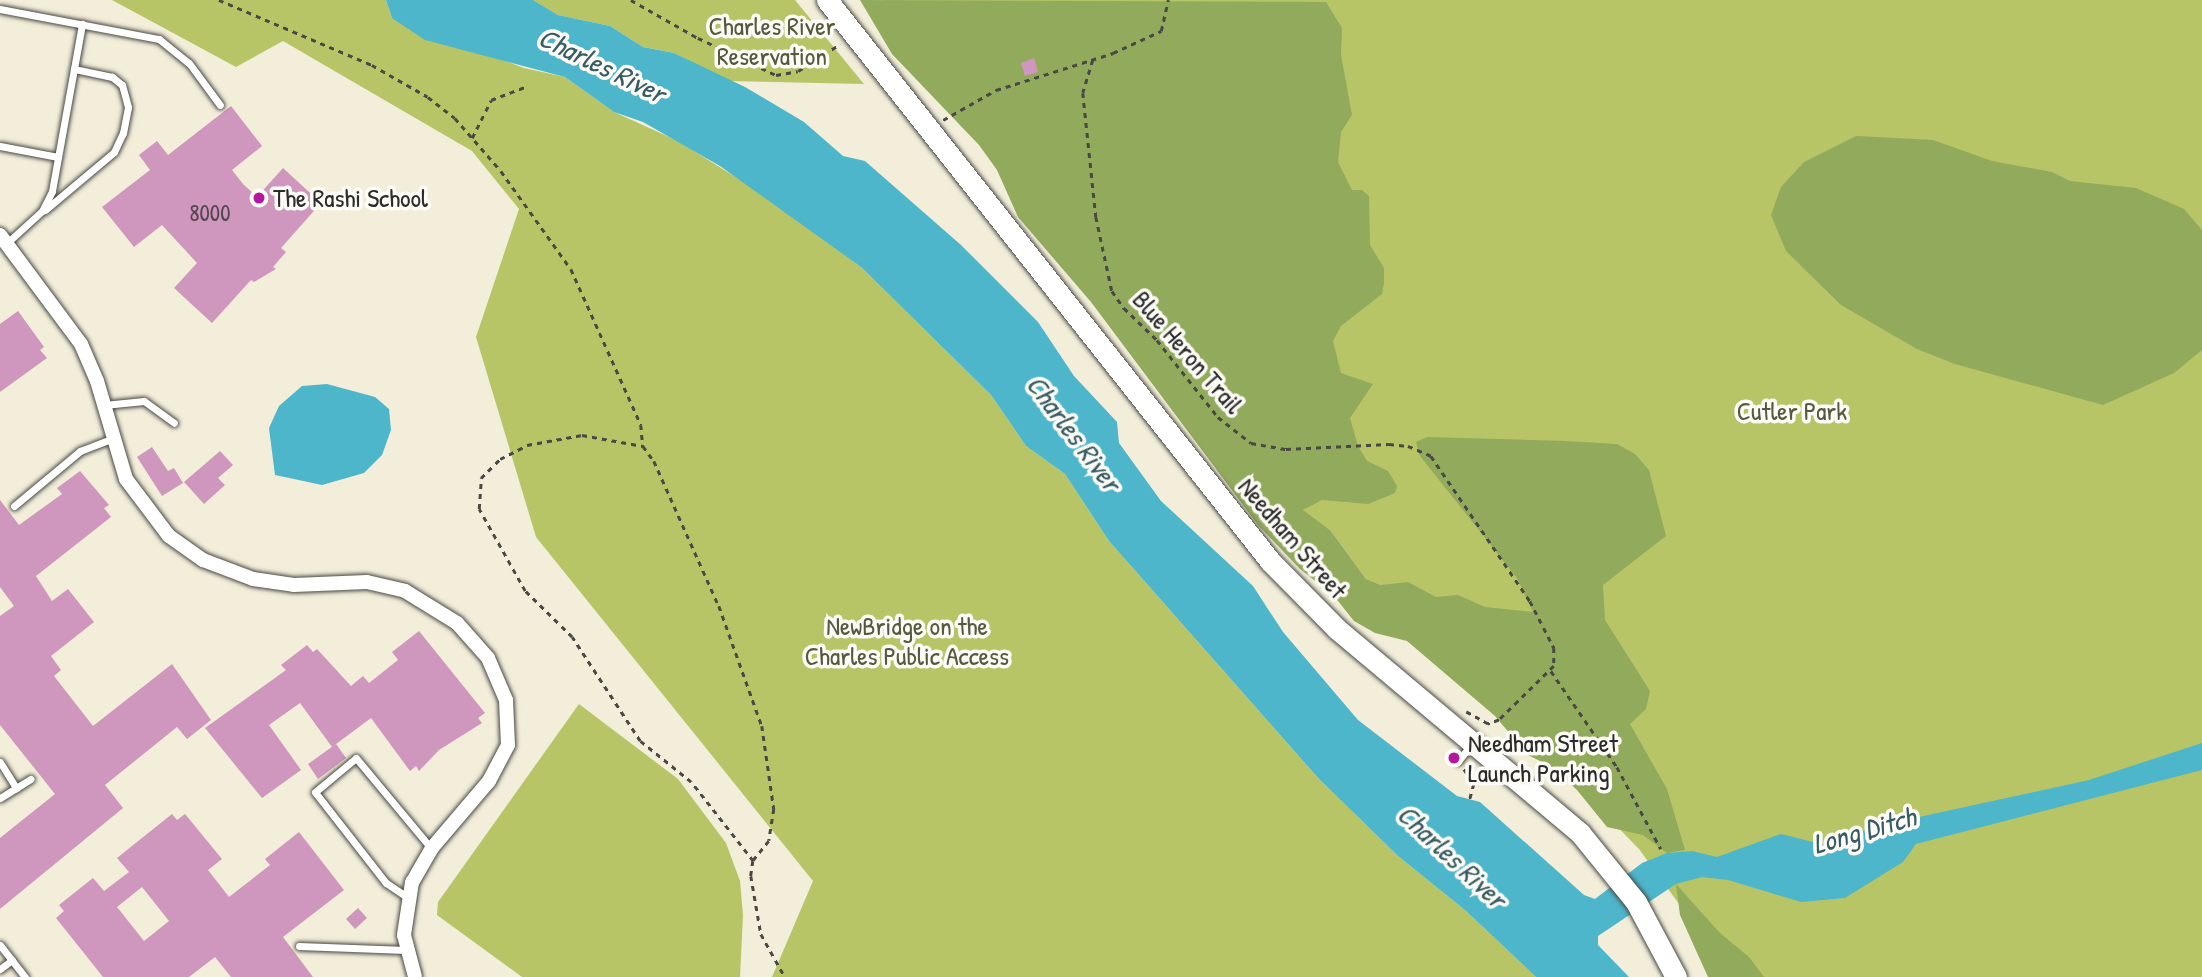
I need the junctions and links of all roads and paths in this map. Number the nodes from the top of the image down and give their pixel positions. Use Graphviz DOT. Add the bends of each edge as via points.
graph roads {
  1 [pos="219,0"];
  2 [pos="631,0"];
  3 [pos="827,0"];
  4 [pos="1168,0"];
  5 [pos="0,9"];
  6 [pos="82,24"];
  7 [pos="854,34"];
  8 [pos="1093,60"];
  9 [pos="75,69"];
  10 [pos="527,86"];
  11 [pos="220,105"];
  12 [pos="928,129"];
  13 [pos="472,138"];
  14 [pos="0,146"];
  15 [pos="58,157"];
  16 [pos="37,217"];
  17 [pos="4,238"];
  18 [pos="104,405"];
  19 [pos="174,423"];
  20 [pos="112,439"];
  21 [pos="643,446"];
  22 [pos="14,506"];
  23 [pos="1551,671"];
  24 [pos="1452,724"];
  25 [pos="1474,742"];
  26 [pos="1458,761"];
  27 [pos="0,762"];
  28 [pos="30,779"];
  29 [pos="16,788"];
  30 [pos="0,798"];
  31 [pos="1471,799"];
  32 [pos="432,848"];
  33 [pos="1661,849"];
  34 [pos="753,860"];
  35 [pos="407,897"];
  36 [pos="0,945"];
  37 [pos="299,946"];
  38 [pos="406,950"];
  39 [pos="12,960"];
  40 [pos="0,969"];
  41 [pos="25,977"];
  42 [pos="415,977"];
  43 [pos="785,977"];
  44 [pos="1676,977"];
  1 -- 13 [label="path" via="372,65 428,97"];
  2 -- 7 [label="path" via="776,75 808,66"];
  3 -- 7 [label="main road, Needham Street"];
  4 -- 8 [label="path" via="1161,31"];
  5 -- 6 [label="lane"];
  6 -- 9 [label="lane"];
  6 -- 11 [label="lane" via="159,39 189,63"];
  7 -- 12 [label="main road, Needham Street"];
  8 -- 12 [label="path" via="996,90"];
  8 -- 23 [label="path, Blue Heron Trail" via="1083,93 1096,217 1112,290 1124,308 1157,340 1218,417 1251,443 1286,449 1389,444 1431,456 1530,601 1553,648"];
  9 -- 15 [label="lane"];
  9 -- 16 [label="lane" via="112,77 122,85 128,107 123,132 114,152"];
  10 -- 13 [label="path" via="491,100"];
  12 -- 24 [label="main road, Needham Street" via="1270,561 1330,623"];
  13 -- 21 [label="path" via="571,269 641,425"];
  14 -- 15 [label="lane"];
  15 -- 16 [label="lane" via="50,198"];
  16 -- 17 [label="lane"];
  17 -- 18 [label="street" via="81,344"];
  18 -- 19 [label="lane" via="144,401"];
  18 -- 20 [label="street"];
  20 -- 22 [label="lane" via="80,451"];
  20 -- 32 [label="street" via="126,479 149,514 203,560 240,576 281,584 367,582 391,586 444,612 479,645 506,700 508,745 489,781"];
  21 -- 34 [label="path" via="703,567 762,726 774,809 769,841"];
  21 -- 34 [label="path" via="582,435 527,445 500,459 481,478 479,509 525,591 572,637 640,741 691,782"];
  23 -- 24 [label="path" via="1499,720 1486,723 1467,712"];
  23 -- 33 [label="path" via="1617,767"];
  24 -- 25 [label="main road, Needham Street"];
  25 -- 26 [label="lane"];
  25 -- 44 [label="main road, Needham Street" via="1554,809 1608,863 1649,924"];
  26 -- 31 [label="path" via="1474,784"];
  27 -- 29 [label="lane"];
  28 -- 29 [label="lane"];
  29 -- 30 [label="lane"];
  32 -- 35 [label="street"];
  32 -- 35 [label="lane" via="356,758 315,792 386,883"];
  34 -- 43 [label="path" via="761,934"];
  35 -- 38 [label="street"];
  36 -- 39 [label="lane"];
  37 -- 38 [label="lane"];
  38 -- 42 [label="street"];
  39 -- 40 [label="lane"];
  39 -- 41 [label="lane"];
}
